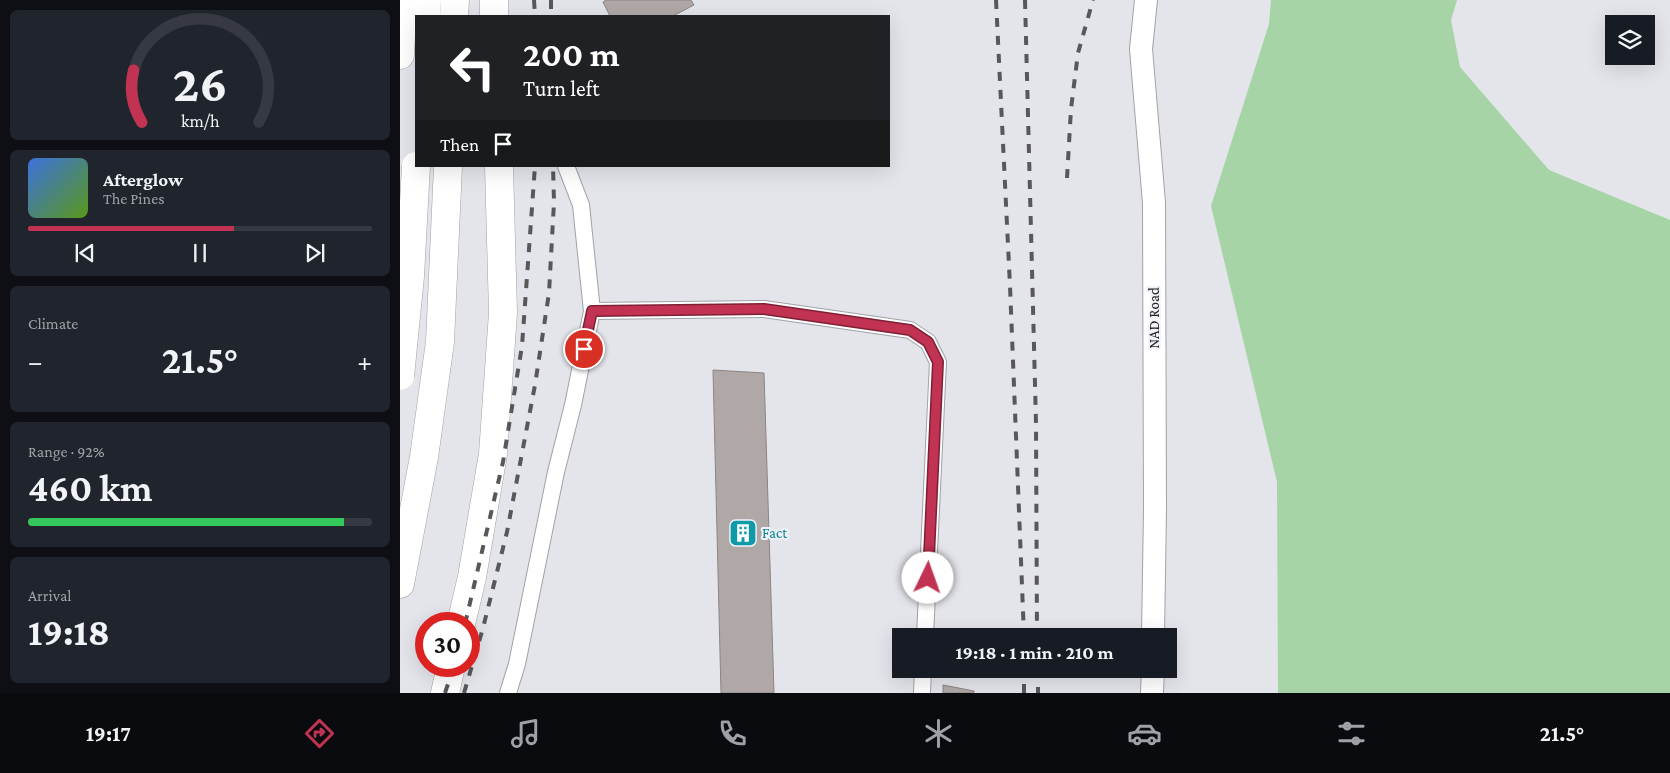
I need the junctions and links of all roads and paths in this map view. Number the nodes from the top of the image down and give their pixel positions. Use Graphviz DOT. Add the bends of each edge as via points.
graph roads {
  1 [pos="403,0"];
  2 [pos="427,0"];
  3 [pos="455,0"];
  4 [pos="494,0"];
  5 [pos="1146,0"];
  6 [pos="426,15"];
  7 [pos="454,15"];
  8 [pos="494,15"];
  9 [pos="400,55"];
  10 [pos="416,167"];
  11 [pos="448,167"];
  12 [pos="499,167"];
  13 [pos="566,167"];
  14 [pos="400,292"];
  15 [pos="444,293"];
  16 [pos="592,311"];
  17 [pos="400,339"];
  18 [pos="440,342"];
  19 [pos="400,376"];
  20 [pos="400,584"];
  21 [pos="464,612"];
  22 [pos="925,628"];
  23 [pos="1153,628"];
  24 [pos="449,677"];
  25 [pos="923,678"];
  26 [pos="1153,678"];
  27 [pos="445,693"];
  28 [pos="508,693"];
  29 [pos="922,693"];
  30 [pos="1152,693"];
  1 -- 9 [label="highway"];
  2 -- 6 [label="highway"];
  3 -- 7 [label="highway"];
  4 -- 8 [label="highway"];
  5 -- 23 [label="street, NAD Road" via="1141,49 1154,203"];
  10 -- 19 [label="highway, bridge"];
  11 -- 15 [label="highway"];
  12 -- 21 [label="highway" via="503,314 493,454"];
  13 -- 16 [label="street" via="580,205"];
  14 -- 15 [label="highway"];
  15 -- 18 [label="highway"];
  16 -- 22 [label="street" via="764,309 910,330 928,342 938,362"];
  16 -- 28 [label="street" via="517,664"];
  17 -- 18 [label="highway"];
  18 -- 20 [label="highway" via="424,457"];
  24 -- 27 [label="highway"];
  25 -- 29 [label="street"];
  26 -- 30 [label="street"];
}
